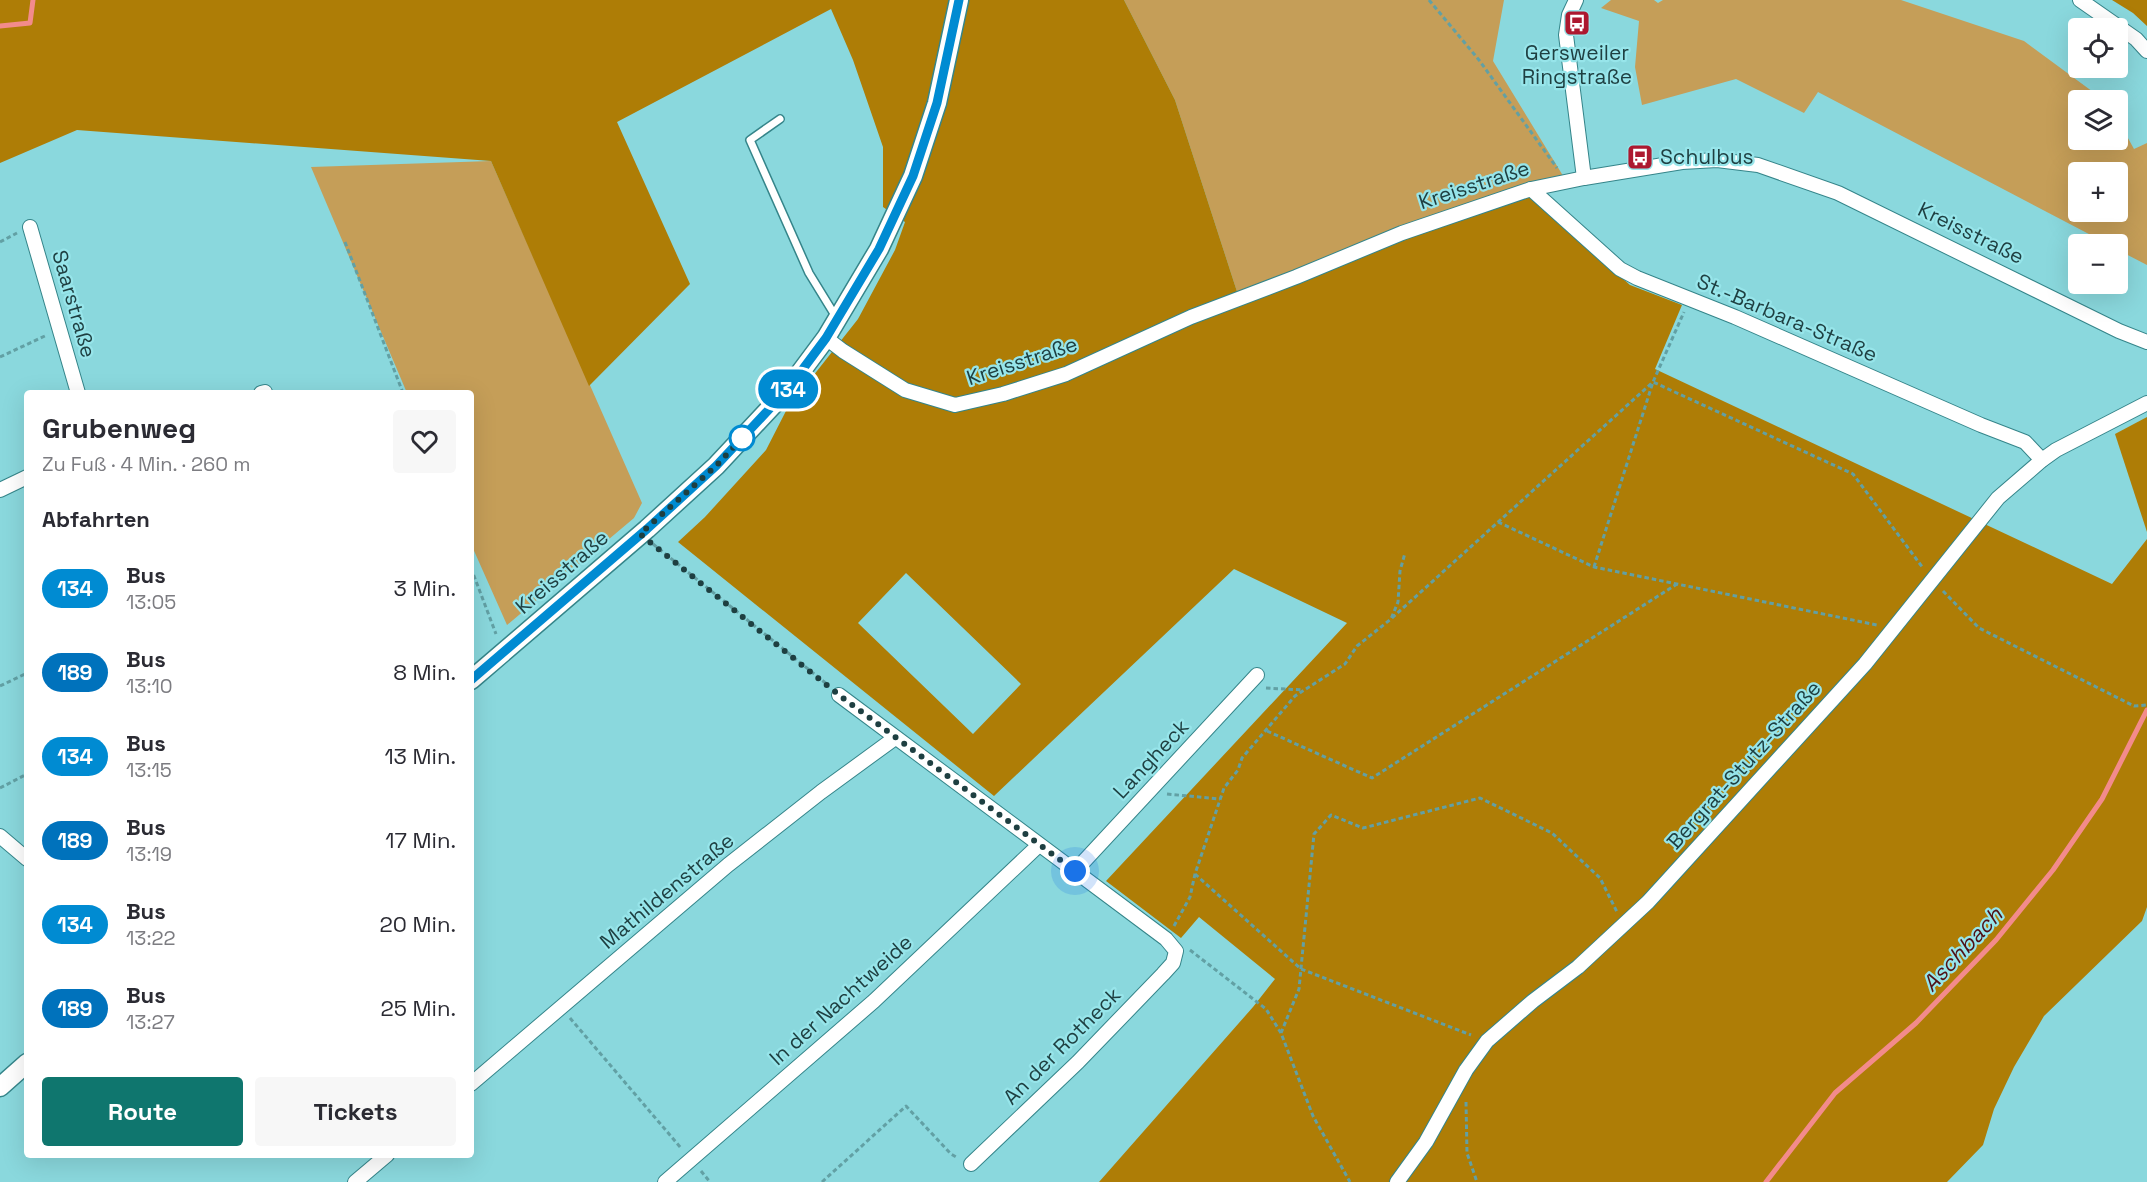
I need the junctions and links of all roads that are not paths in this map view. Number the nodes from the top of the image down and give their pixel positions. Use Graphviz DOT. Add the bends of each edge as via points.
graph roads {
  1 [pos="958,0"];
  2 [pos="1576,0"];
  3 [pos="2080,0"];
  4 [pos="2147,51"];
  5 [pos="780,119"];
  6 [pos="1584,178"];
  7 [pos="1531,189"];
  8 [pos="30,227"];
  9 [pos="838,320"];
  10 [pos="826,338"];
  11 [pos="2147,342"];
  12 [pos="77,390"];
  13 [pos="2147,403"];
  14 [pos="2042,460"];
  15 [pos="24,478"];
  16 [pos="0,490"];
  17 [pos="1257,675"];
  18 [pos="474,677"];
  19 [pos="839,695"];
  20 [pos="895,738"];
  21 [pos="0,836"];
  22 [pos="1039,845"];
  23 [pos="24,856"];
  24 [pos="1075,871"];
  25 [pos="24,1066"];
  26 [pos="474,1081"];
  27 [pos="0,1087"];
  28 [pos="383,1158"];
  29 [pos="971,1164"];
  30 [pos="355,1182"];
  31 [pos="665,1182"];
  32 [pos="1397,1182"];
  1 -- 9 [label="street, Kreisstraße" via="937,103 913,176 879,249"];
  2 -- 6 [label="street" via="1566,34"];
  3 -- 4 [label="street"];
  5 -- 9 [label="lane" via="750,140 809,273"];
  6 -- 7 [label="street, Kreisstraße"];
  6 -- 11 [label="street, Kreisstraße" via="1682,162 1717,160 1758,165 1838,193"];
  7 -- 10 [label="street, Kreisstraße" via="1402,232 1191,317 1066,374 955,405 905,390"];
  7 -- 14 [label="street, St.-Barbara-Straße" via="1620,269 2025,441"];
  8 -- 12 [label="street, Saarstraße"];
  9 -- 10 [label="street, Kreisstraße"];
  10 -- 18 [label="street, Kreisstraße" via="788,389 716,466"];
  13 -- 14 [label="street, Bergrat-Stutz-Straße"];
  14 -- 32 [label="street, Bergrat-Stutz-Straße" via="1998,498 1865,664 1648,902 1578,967 1487,1041"];
  15 -- 16 [label="street"];
  17 -- 24 [label="street, Langheck"];
  19 -- 20 [label="street"];
  20 -- 22 [label="street"];
  20 -- 26 [label="street, Mathildenstraße" via="728,865"];
  21 -- 23 [label="street"];
  22 -- 24 [label="street"];
  22 -- 31 [label="street, In der Nachtweide" via="874,1001"];
  24 -- 29 [label="street, An der Rotheck" via="1166,939 1176,951 1173,963 1078,1062"];
  25 -- 27 [label="street"];
  28 -- 30 [label="street"];
}
